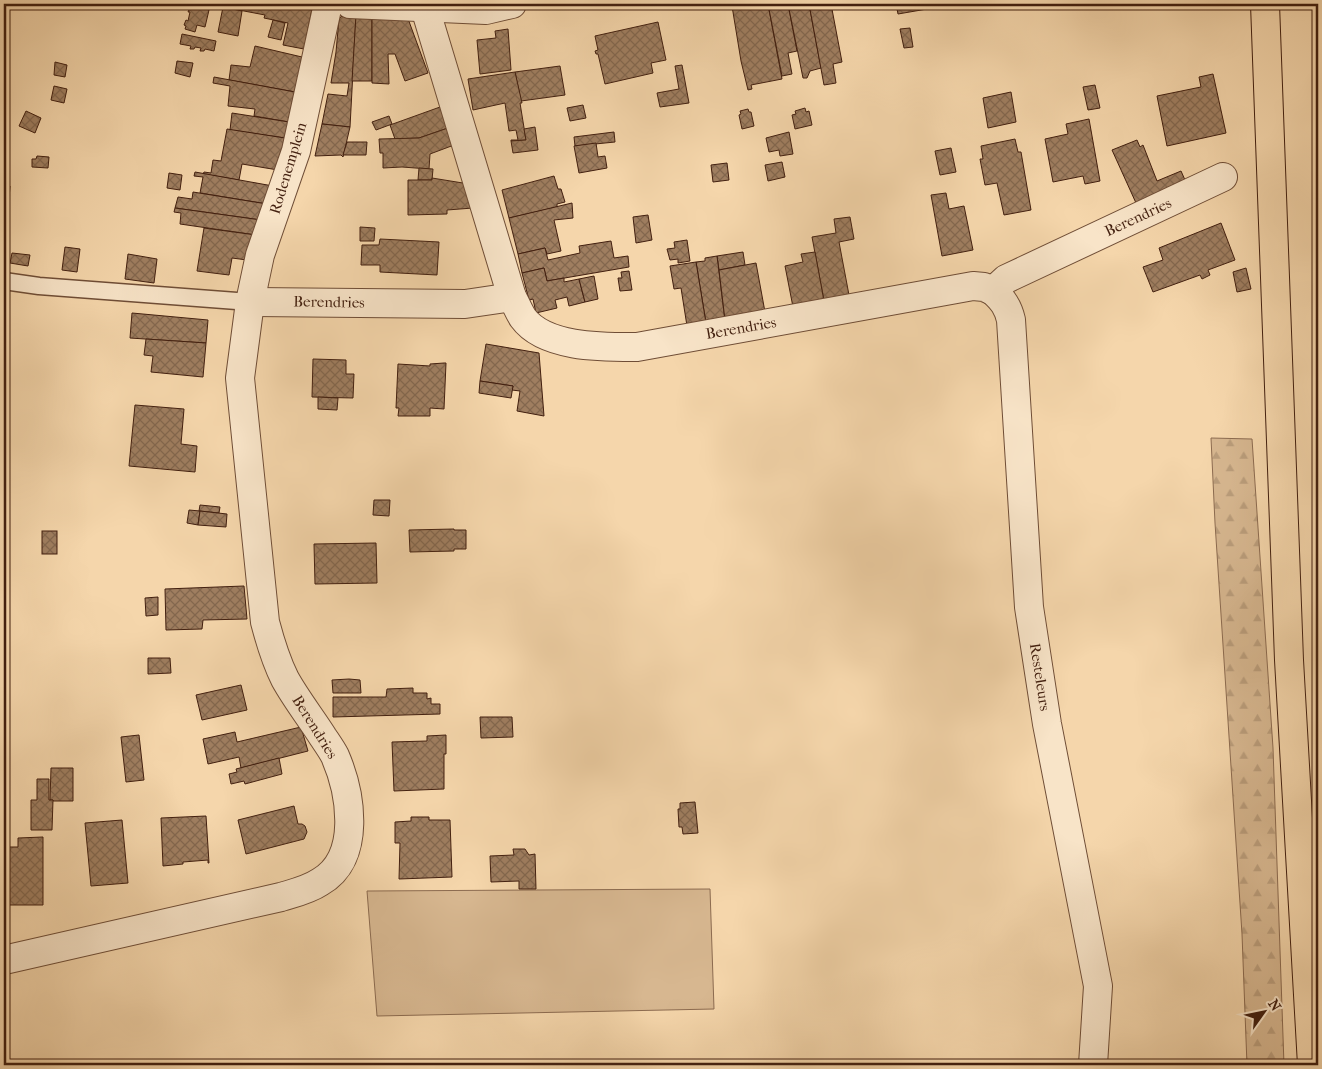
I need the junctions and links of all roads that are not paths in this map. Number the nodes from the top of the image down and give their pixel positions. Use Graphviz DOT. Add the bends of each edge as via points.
graph roads {
  1 [pos="328,4"];
  2 [pos="350,4"];
  3 [pos="512,4"];
  4 [pos="1265,4"];
  5 [pos="423,6"];
  6 [pos="1224,177"];
  7 [pos="4,281"];
  8 [pos="993,291"];
  9 [pos="512,297"];
  10 [pos="237,301"];
  11 [pos="4,960"];
  12 [pos="1094,1065"];
  13 [pos="1312,1065"];
  1 -- 10 [label="street, Rodenemplein" via="296,151 260,255"];
  2 -- 5 [label="street"];
  3 -- 5 [label="street" via="486,10"];
  4 -- 13 [label="highway" via="1289,660"];
  5 -- 9 [label="street"];
  6 -- 8 [label="street, Berendries" via="1006,278"];
  7 -- 10 [label="lane"];
  8 -- 9 [label="street, Berendries" via="973,286 637,347 602,347 543,335 524,318"];
  8 -- 12 [label="street, Resteleurs" via="1008,307 1011,320 1029,608 1047,724 1098,986"];
  9 -- 10 [label="street, Berendries" via="465,304"];
  10 -- 11 [label="street, Berendries" via="240,378 265,622 285,679 335,755 348,793 350,834 344,854 322,882 307,889"];
}
